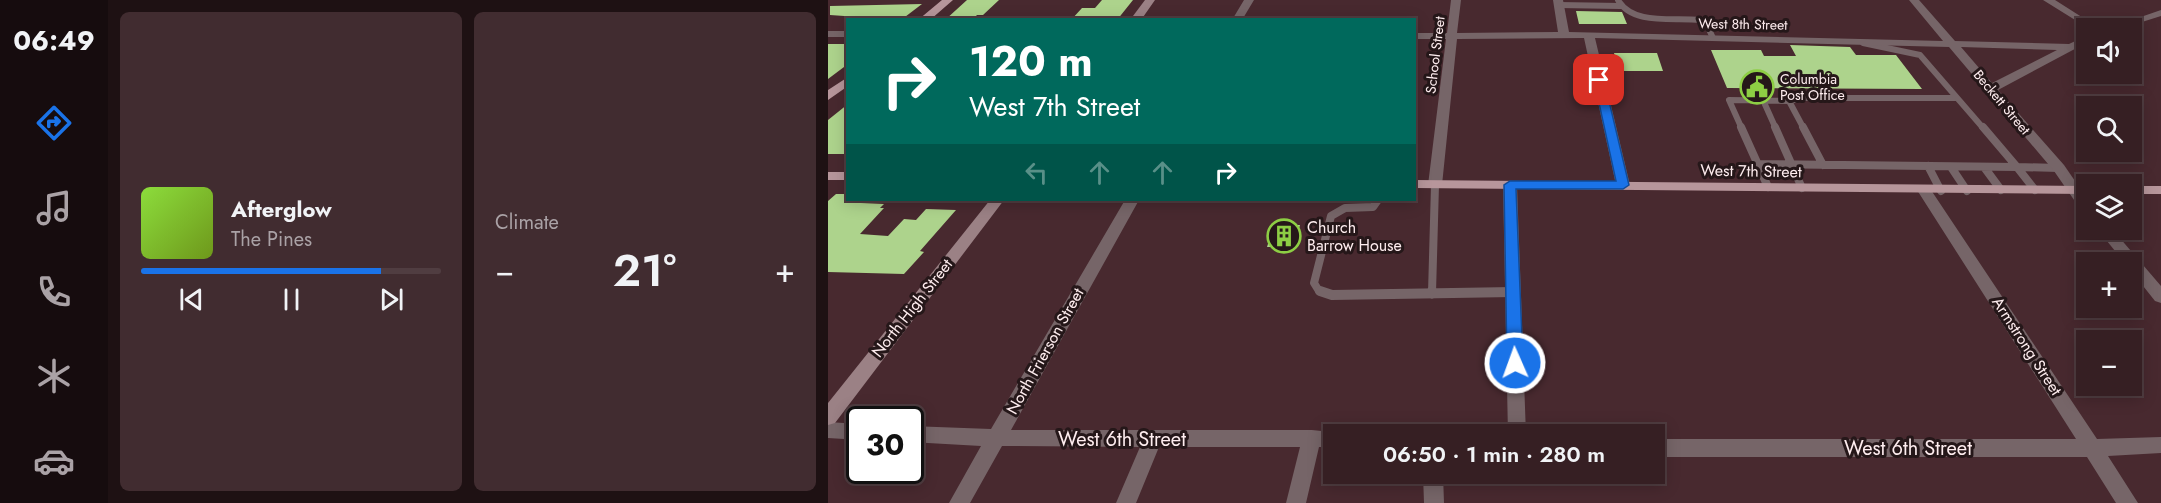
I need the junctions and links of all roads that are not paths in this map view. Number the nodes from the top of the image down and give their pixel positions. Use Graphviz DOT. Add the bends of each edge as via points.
graph roads {
  1 [pos="942,0"];
  2 [pos="948,0"];
  3 [pos="1150,0"];
  4 [pos="1249,0"];
  5 [pos="1456,0"];
  6 [pos="1914,0"];
  7 [pos="2048,0"];
  8 [pos="1558,3"];
  9 [pos="1619,3"];
  10 [pos="2161,13"];
  11 [pos="923,18"];
  12 [pos="924,18"];
  13 [pos="1136,18"];
  14 [pos="1238,18"];
  15 [pos="2078,18"];
  16 [pos="2142,19"];
  17 [pos="828,34"];
  18 [pos="846,34"];
  19 [pos="1564,35"];
  20 [pos="1589,35"];
  21 [pos="1416,36"];
  22 [pos="1452,36"];
  23 [pos="1713,38"];
  24 [pos="1854,41"];
  25 [pos="1953,43"];
  26 [pos="2076,44"];
  27 [pos="2070,47"];
  28 [pos="846,82"];
  29 [pos="1990,89"];
  30 [pos="828,96"];
  31 [pos="1958,98"];
  32 [pos="1763,100"];
  33 [pos="1789,101"];
  34 [pos="1759,164"];
  35 [pos="1794,165"];
  36 [pos="1823,165"];
  37 [pos="1928,166"];
  38 [pos="1951,167"];
  39 [pos="1984,167"];
  40 [pos="2017,167"];
  41 [pos="2059,168"];
  42 [pos="828,176"];
  43 [pos="846,176"];
  44 [pos="1416,184"];
  45 [pos="1435,184"];
  46 [pos="1510,185"];
  47 [pos="1623,185"];
  48 [pos="2076,187"];
  49 [pos="1768,188"];
  50 [pos="1803,188"];
  51 [pos="1932,190"];
  52 [pos="1967,190"];
  53 [pos="2001,190"];
  54 [pos="2036,190"];
  55 [pos="2076,190"];
  56 [pos="2142,190"];
  57 [pos="2161,190"];
  58 [pos="996,201"];
  59 [pos="1131,201"];
  60 [pos="1377,201"];
  61 [pos="2113,240"];
  62 [pos="1513,292"];
  63 [pos="1432,294"];
  64 [pos="2161,297"];
  65 [pos="828,417"];
  66 [pos="1517,424"];
  67 [pos="828,430"];
  68 [pos="846,431"];
  69 [pos="924,435"];
  70 [pos="997,438"];
  71 [pos="1312,438"];
  72 [pos="1323,438"];
  73 [pos="1152,440"];
  74 [pos="2161,445"];
  75 [pos="1665,448"];
  76 [pos="2093,448"];
  77 [pos="1433,484"];
  78 [pos="959,503"];
  79 [pos="1126,503"];
  80 [pos="1296,503"];
  81 [pos="1434,503"];
  82 [pos="2128,503"];
  1 -- 11 [label="main road"];
  2 -- 12 [label="main road"];
  3 -- 13 [label="street"];
  4 -- 14 [label="street"];
  5 -- 22 [label="street, School Street"];
  6 -- 25 [label="street, Beckett Street"];
  7 -- 15 [label="street"];
  8 -- 9 [label="lane"];
  8 -- 19 [label="street"];
  9 -- 23 [label="lane" via="1642,17 1700,20 1706,23"];
  10 -- 16 [label="street"];
  17 -- 18 [label="street"];
  19 -- 20 [label="street, West 8th Street"];
  19 -- 22 [label="street, West 8th Street"];
  20 -- 23 [label="street, West 8th Street"];
  20 -- 47 [label="street"];
  21 -- 22 [label="street, West 8th Street"];
  22 -- 45 [label="street, School Street"];
  23 -- 24 [label="street, West 8th Street"];
  24 -- 25 [label="street, West 8th Street"];
  24 -- 31 [label="lane" via="1920,55"];
  25 -- 27 [label="street, West 8th Street"];
  25 -- 29 [label="street, Beckett Street"];
  26 -- 27 [label="street, West 8th Street"];
  27 -- 29 [label="street, West 8th Street"];
  28 -- 30 [label="main road"];
  29 -- 41 [label="street, Beckett Street"];
  31 -- 33 [label="lane"];
  31 -- 40 [label="lane"];
  32 -- 33 [label="lane"];
  32 -- 34 [label="lane" via="1729,100"];
  32 -- 35 [label="lane"];
  33 -- 36 [label="lane"];
  34 -- 35 [label="lane"];
  34 -- 49 [label="lane"];
  35 -- 36 [label="lane"];
  35 -- 50 [label="lane"];
  36 -- 37 [label="lane"];
  37 -- 38 [label="lane"];
  37 -- 51 [label="lane"];
  38 -- 39 [label="lane"];
  38 -- 52 [label="lane"];
  39 -- 40 [label="lane"];
  39 -- 53 [label="lane"];
  40 -- 41 [label="lane"];
  40 -- 54 [label="lane"];
  41 -- 48 [label="street, Beckett Street"];
  42 -- 43 [label="main road"];
  44 -- 45 [label="main road, West 7th Street"];
  45 -- 46 [label="main road, West 7th Street"];
  45 -- 63 [label="lane"];
  46 -- 47 [label="main road, West 7th Street"];
  46 -- 62 [label="street"];
  47 -- 49 [label="main road, West 7th Street"];
  49 -- 50 [label="main road, West 7th Street"];
  50 -- 51 [label="main road, West 7th Street"];
  51 -- 52 [label="main road, West 7th Street"];
  51 -- 76 [label="street, Armstrong Street"];
  52 -- 53 [label="main road, West 7th Street"];
  53 -- 54 [label="main road, West 7th Street"];
  54 -- 55 [label="main road, West 7th Street"];
  56 -- 57 [label="main road"];
  58 -- 65 [label="street, North High Street"];
  59 -- 70 [label="street, North Frierson Street"];
  60 -- 63 [label="lane" via="1373,207 1338,209 1331,216 1314,283 1318,291 1332,295"];
  61 -- 64 [label="street"];
  62 -- 63 [label="lane"];
  62 -- 66 [label="street"];
  67 -- 68 [label="street"];
  69 -- 70 [label="street, West 6th Street"];
  70 -- 73 [label="street, West 6th Street"];
  70 -- 78 [label="street, North Frierson Street"];
  71 -- 72 [label="street, West 6th Street"];
  71 -- 73 [label="street, West 6th Street"];
  71 -- 80 [label="street"];
  73 -- 79 [label="street"];
  74 -- 76 [label="street, West 6th Street"];
  75 -- 76 [label="street, West 6th Street"];
  76 -- 82 [label="street, Armstrong Street"];
  77 -- 81 [label="street"];
}
